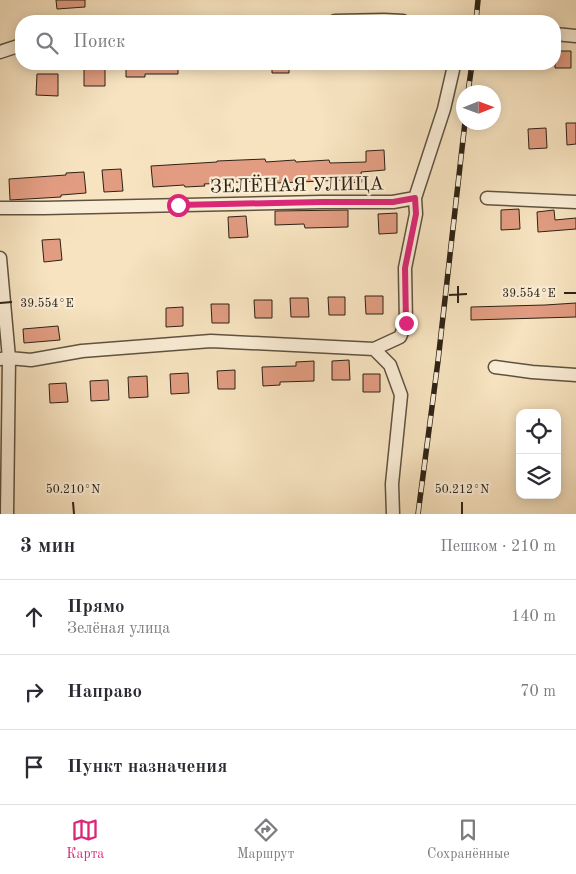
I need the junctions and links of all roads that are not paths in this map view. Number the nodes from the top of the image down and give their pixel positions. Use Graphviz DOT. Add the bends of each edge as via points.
graph roads {
  1 [pos="561,35"];
  2 [pos="576,36"];
  3 [pos="15,47"];
  4 [pos="0,52"];
  5 [pos="453,70"];
  6 [pos="415,198"];
  7 [pos="487,198"];
  8 [pos="576,202"];
  9 [pos="0,208"];
  10 [pos="0,258"];
  11 [pos="374,349"];
  12 [pos="4,358"];
  13 [pos="494,367"];
  14 [pos="576,375"];
  15 [pos="6,514"];
  16 [pos="393,514"];
  1 -- 2 [label="street"];
  3 -- 4 [label="street"];
  5 -- 6 [label="street"];
  6 -- 9 [label="street, ЗЕЛЁНАЯ УЛИЦА" via="393,202"];
  6 -- 11 [label="street" via="416,214 405,268 406,323 400,338"];
  7 -- 8 [label="street"];
  10 -- 12 [label="street"];
  11 -- 12 [label="street" via="211,341 82,351 31,360"];
  11 -- 16 [label="street" via="390,366 401,394 392,484"];
  12 -- 15 [label="street"];
  13 -- 14 [label="street"];
}
